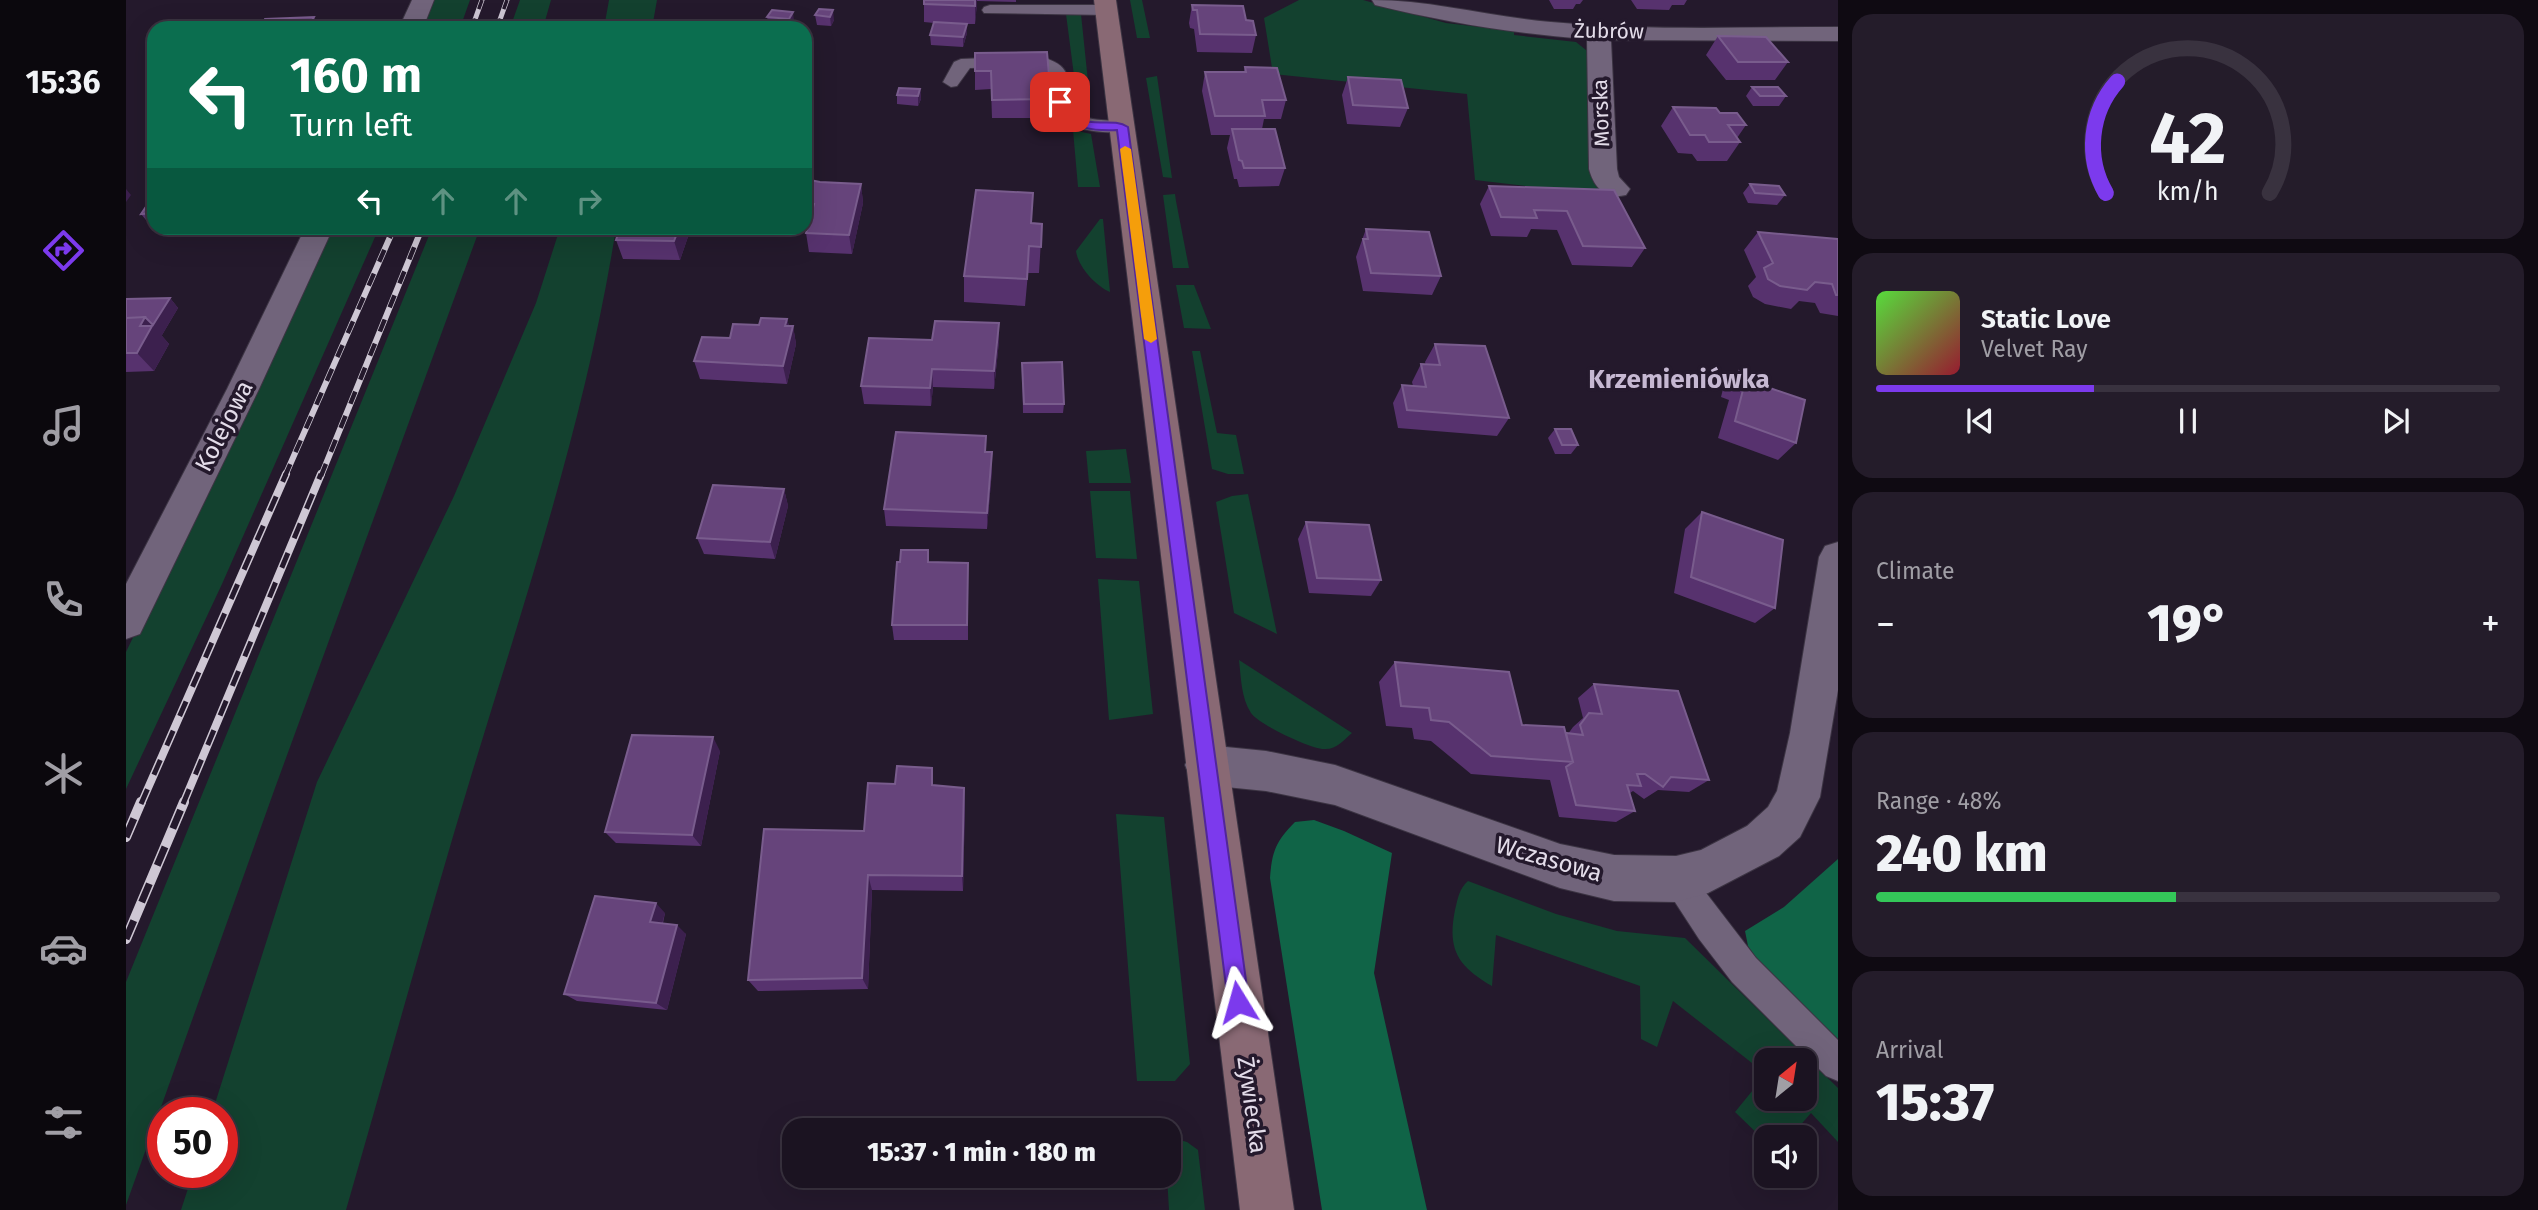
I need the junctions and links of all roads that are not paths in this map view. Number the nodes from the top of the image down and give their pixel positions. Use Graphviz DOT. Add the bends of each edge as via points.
graph roads {
  1 [pos="423,0"];
  2 [pos="1383,0"];
  3 [pos="1106,5"];
  4 [pos="989,10"];
  5 [pos="414,21"];
  6 [pos="1599,32"];
  7 [pos="1838,34"];
  8 [pos="951,82"];
  9 [pos="1122,127"];
  10 [pos="1616,189"];
  11 [pos="316,235"];
  12 [pos="1838,557"];
  13 [pos="126,622"];
  14 [pos="1206,765"];
  15 [pos="1676,878"];
  16 [pos="1838,1064"];
  17 [pos="1267,1210"];
  1 -- 5 [label="street"];
  2 -- 6 [label="street, Żubrów" via="1464,20"];
  3 -- 4 [label="lane"];
  3 -- 9 [label="main road, Żywiecka"];
  6 -- 7 [label="street, Żubrów"];
  6 -- 10 [label="street, Morska" via="1603,169"];
  8 -- 9 [label="lane" via="967,63 1045,63 1059,72 1061,109 1071,119 1089,126"];
  9 -- 14 [label="main road, Żywiecka"];
  11 -- 13 [label="street, Kolejowa"];
  12 -- 15 [label="street, Wczasowa" via="1797,797 1784,822 1763,841 1708,871"];
  14 -- 15 [label="street, Wczasowa" via="1335,785 1560,866 1614,878"];
  14 -- 17 [label="main road, Żywiecka"];
  15 -- 16 [label="lane" via="1744,970"];
}
